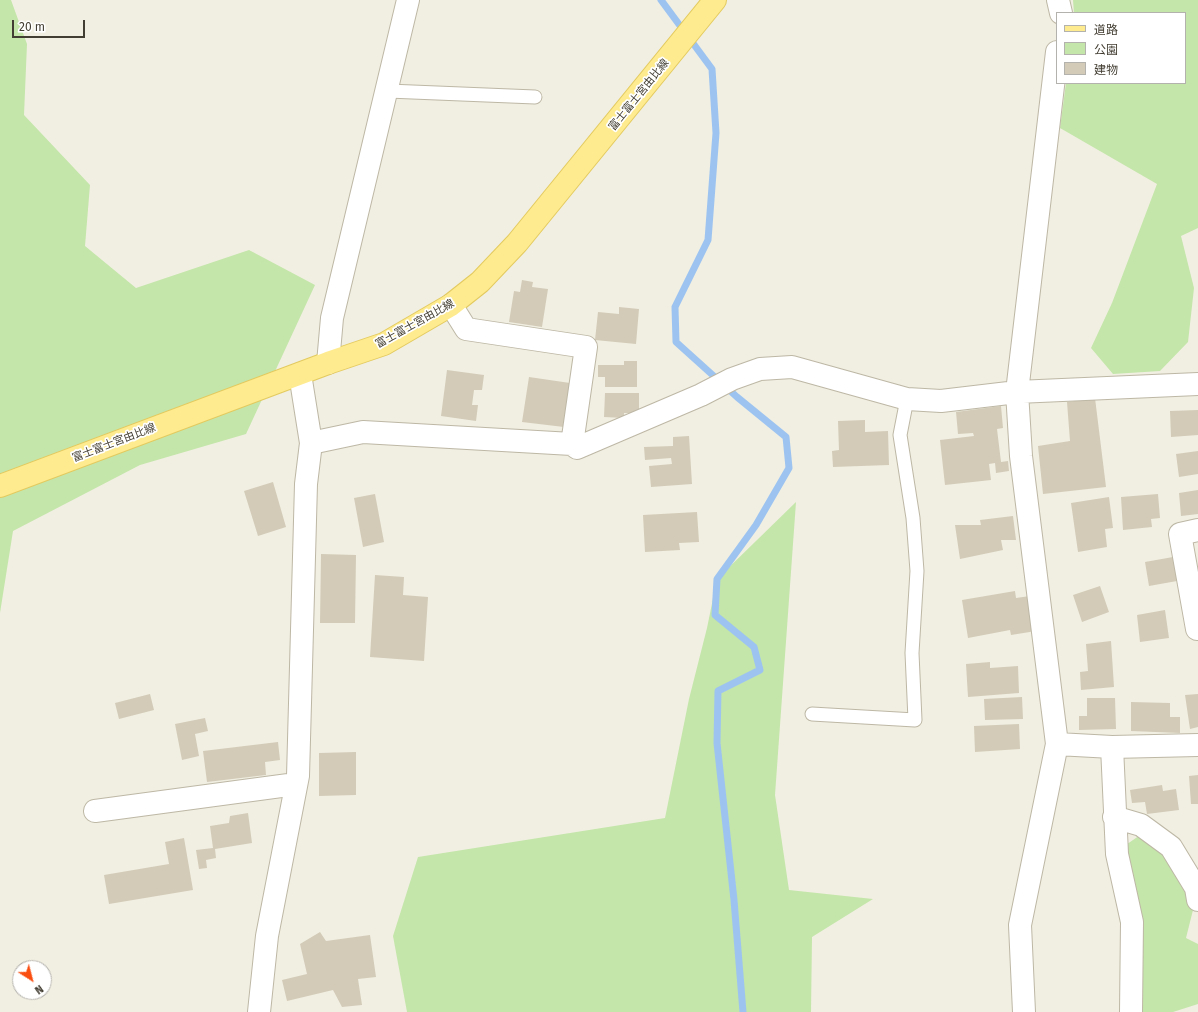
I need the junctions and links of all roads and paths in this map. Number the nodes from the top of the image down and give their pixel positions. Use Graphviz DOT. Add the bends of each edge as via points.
graph roads {
  1 [pos="408,0"];
  2 [pos="716,0"];
  3 [pos="1058,0"];
  4 [pos="1061,12"];
  5 [pos="1056,60"];
  6 [pos="388,91"];
  7 [pos="535,97"];
  8 [pos="452,305"];
  9 [pos="328,363"];
  10 [pos="300,374"];
  11 [pos="1198,384"];
  12 [pos="1017,392"];
  13 [pos="908,399"];
  14 [pos="311,443"];
  15 [pos="572,444"];
  16 [pos="0,486"];
  17 [pos="1198,530"];
  18 [pos="1197,629"];
  19 [pos="812,714"];
  20 [pos="1057,744"];
  21 [pos="1198,745"];
  22 [pos="1112,747"];
  23 [pos="296,784"];
  24 [pos="95,811"];
  25 [pos="1114,817"];
  26 [pos="1198,900"];
  27 [pos="259,1012"];
  28 [pos="1024,1012"];
  29 [pos="1131,1012"];
  1 -- 6 [label="street"];
  2 -- 8 [label="main road, 富士富士宮由比線" via="517,243 480,282"];
  3 -- 4 [label="street"];
  5 -- 12 [label="street"];
  6 -- 7 [label="lane"];
  6 -- 9 [label="street" via="332,318"];
  8 -- 9 [label="main road, 富士富士宮由比線" via="384,344"];
  8 -- 15 [label="street" via="466,329 586,347"];
  9 -- 10 [label="main road, 富士富士宮由比線"];
  10 -- 14 [label="street"];
  10 -- 16 [label="main road, 富士富士宮由比線"];
  11 -- 12 [label="street"];
  12 -- 13 [label="street" via="941,401"];
  12 -- 20 [label="street" via="1021,456"];
  13 -- 15 [label="street" via="792,367 760,369 577,448"];
  13 -- 19 [label="lane" via="900,436 913,518 917,571 912,653 915,720"];
  14 -- 15 [label="street" via="363,432"];
  14 -- 23 [label="street" via="306,484"];
  17 -- 18 [label="street" via="1180,534"];
  20 -- 22 [label="street"];
  20 -- 28 [label="street" via="1020,925"];
  21 -- 22 [label="street"];
  22 -- 25 [label="street"];
  23 -- 24 [label="street"];
  23 -- 27 [label="street" via="267,936"];
  25 -- 26 [label="street" via="1142,825 1171,847 1196,888"];
  25 -- 29 [label="street" via="1117,854 1132,922"];
}
